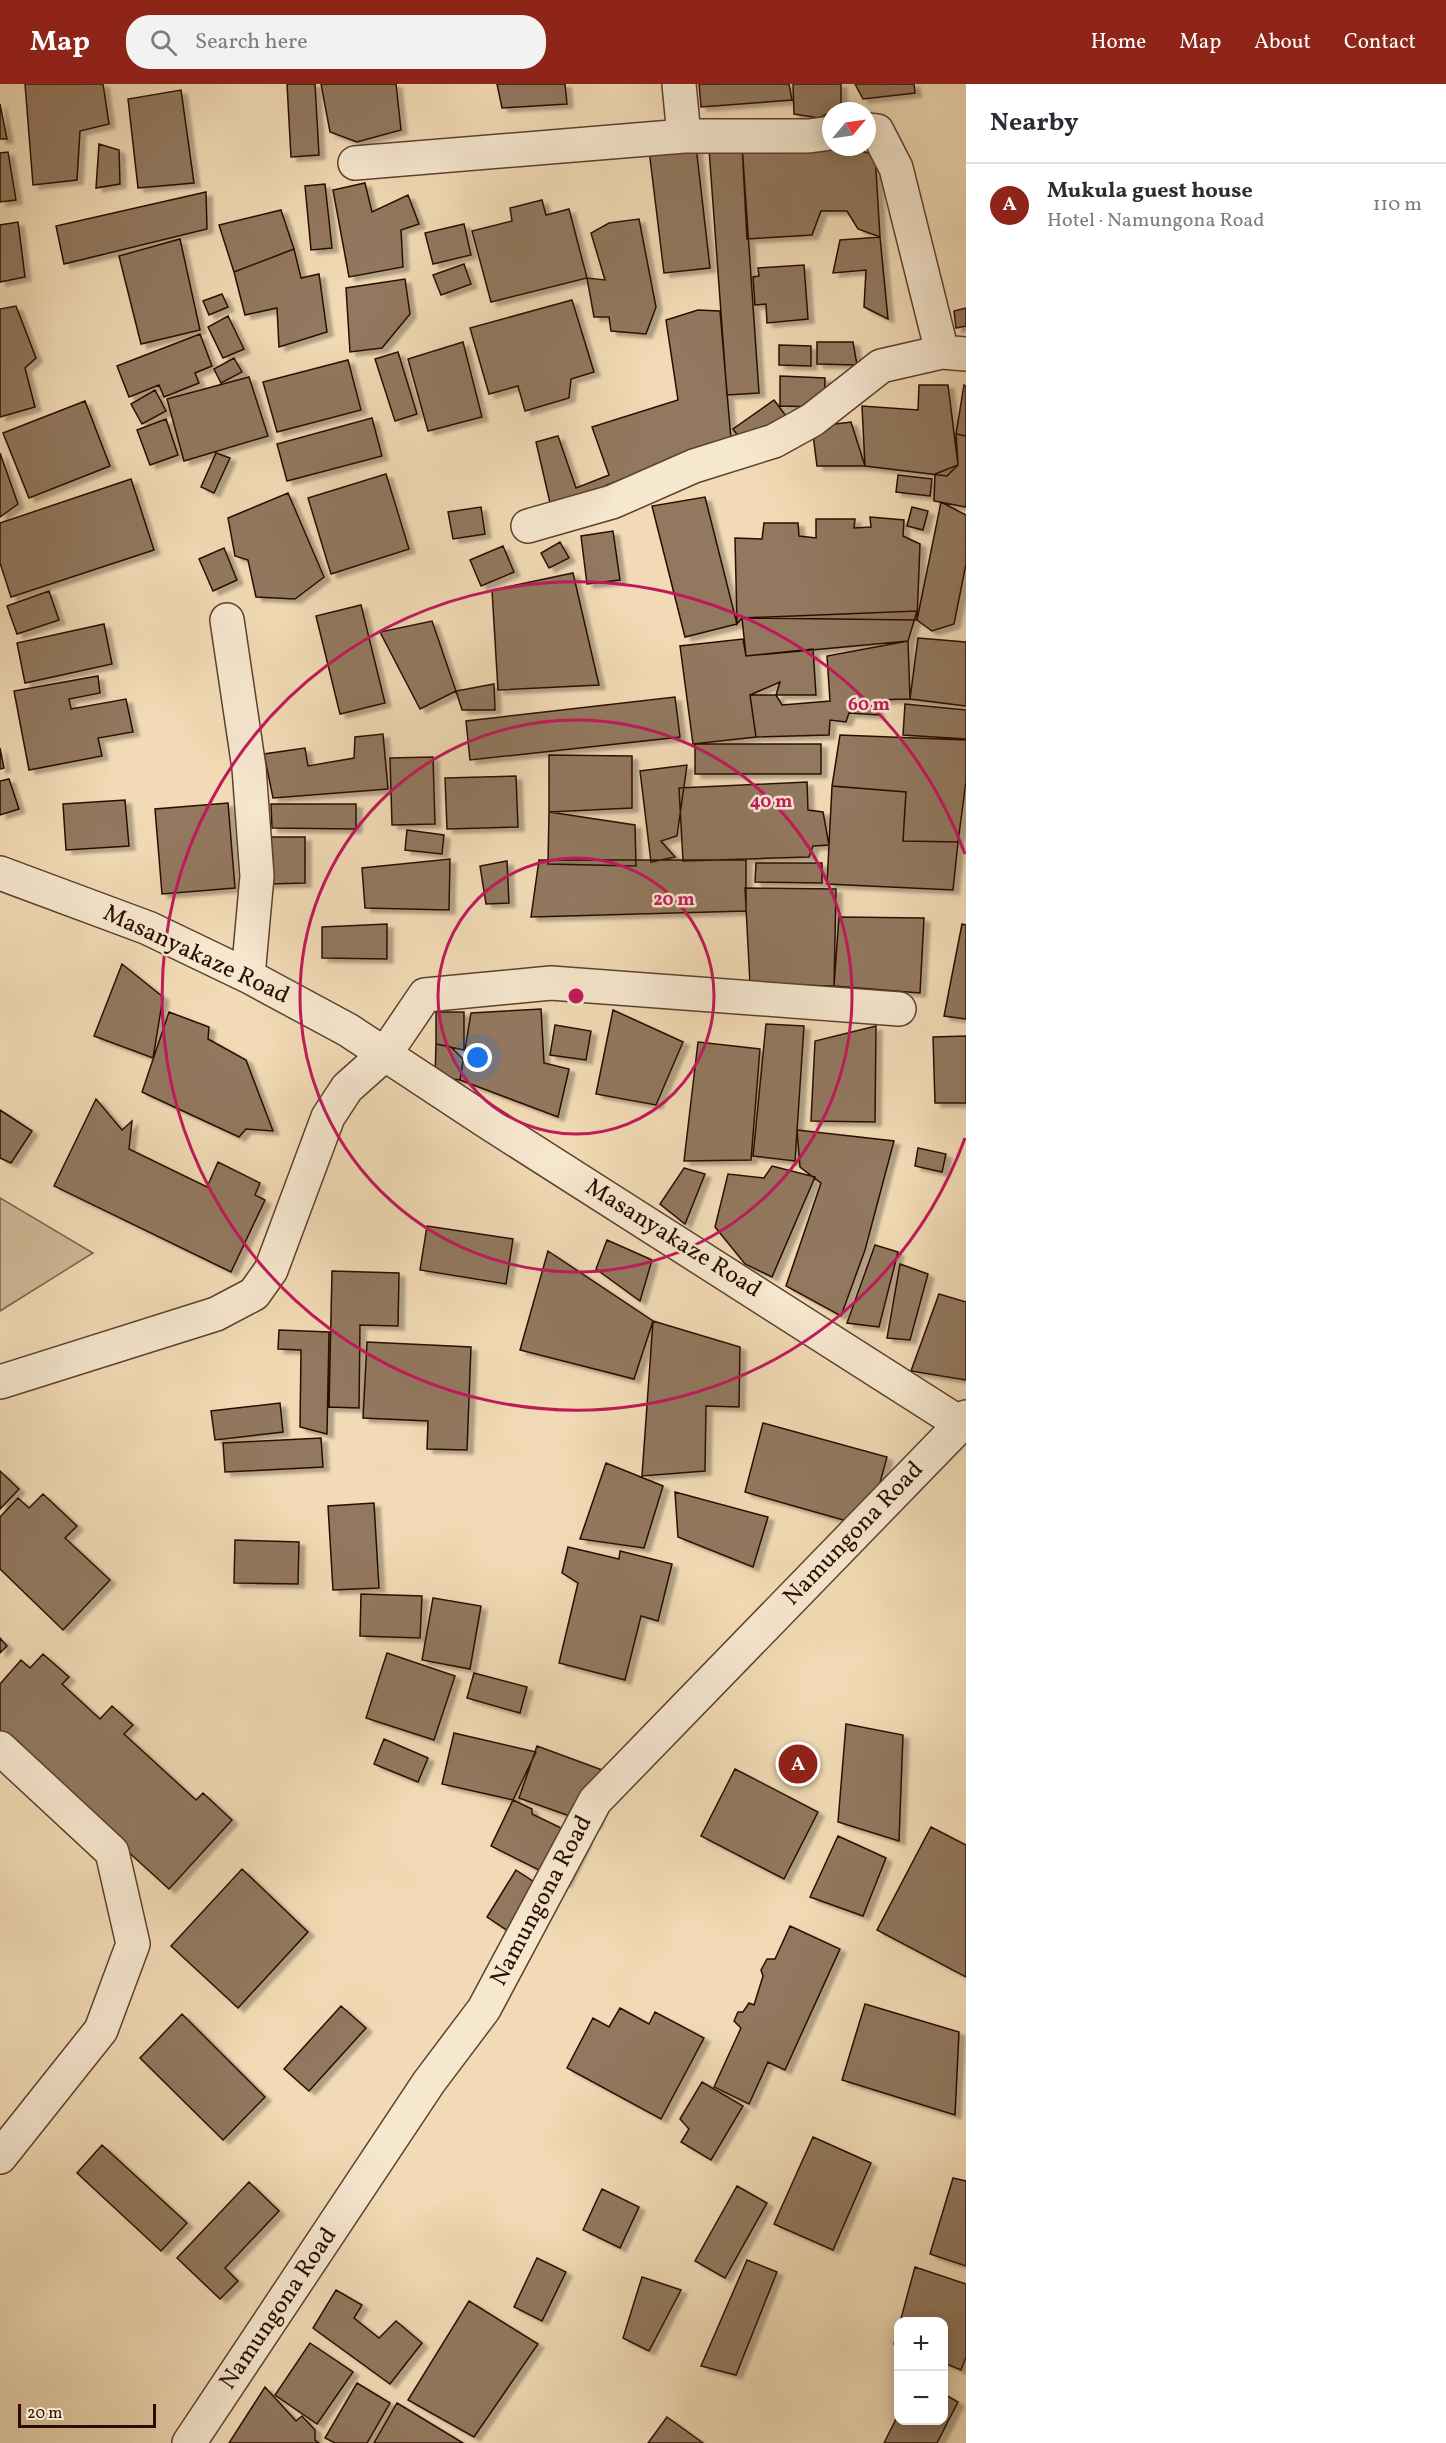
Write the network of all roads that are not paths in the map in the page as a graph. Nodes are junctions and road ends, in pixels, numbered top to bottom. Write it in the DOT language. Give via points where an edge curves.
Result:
graph roads {
  1 [pos="679,84"];
  2 [pos="876,131"];
  3 [pos="822,134"];
  4 [pos="684,136"];
  5 [pos="355,163"];
  6 [pos="954,353"];
  7 [pos="528,526"];
  8 [pos="227,620"];
  9 [pos="0,873"];
  10 [pos="249,976"];
  11 [pos="899,1009"];
  12 [pos="385,1054"];
  13 [pos="0,1382"];
  14 [pos="964,1422"];
  15 [pos="0,1748"];
  16 [pos="0,2157"];
  17 [pos="189,2443"];
  1 -- 4 [label="street"];
  2 -- 6 [label="street" via="896,168"];
  3 -- 4 [label="street"];
  4 -- 5 [label="street"];
  6 -- 7 [label="street" via="882,366 812,420 774,441 694,466 612,502"];
  8 -- 10 [label="street" via="249,768 257,876"];
  9 -- 10 [label="street, Masanyakaze Road" via="148,928"];
  10 -- 12 [label="street, Masanyakaze Road"];
  11 -- 12 [label="street" via="550,983 425,995"];
  12 -- 13 [label="street" via="347,1088 328,1117 271,1270 254,1294 216,1314"];
  12 -- 14 [label="street, Masanyakaze Road"];
  14 -- 17 [label="street, Namungona Road" via="595,1801 484,2009 429,2082"];
  15 -- 16 [label="street" via="112,1852 133,1944 101,2030"];
}
